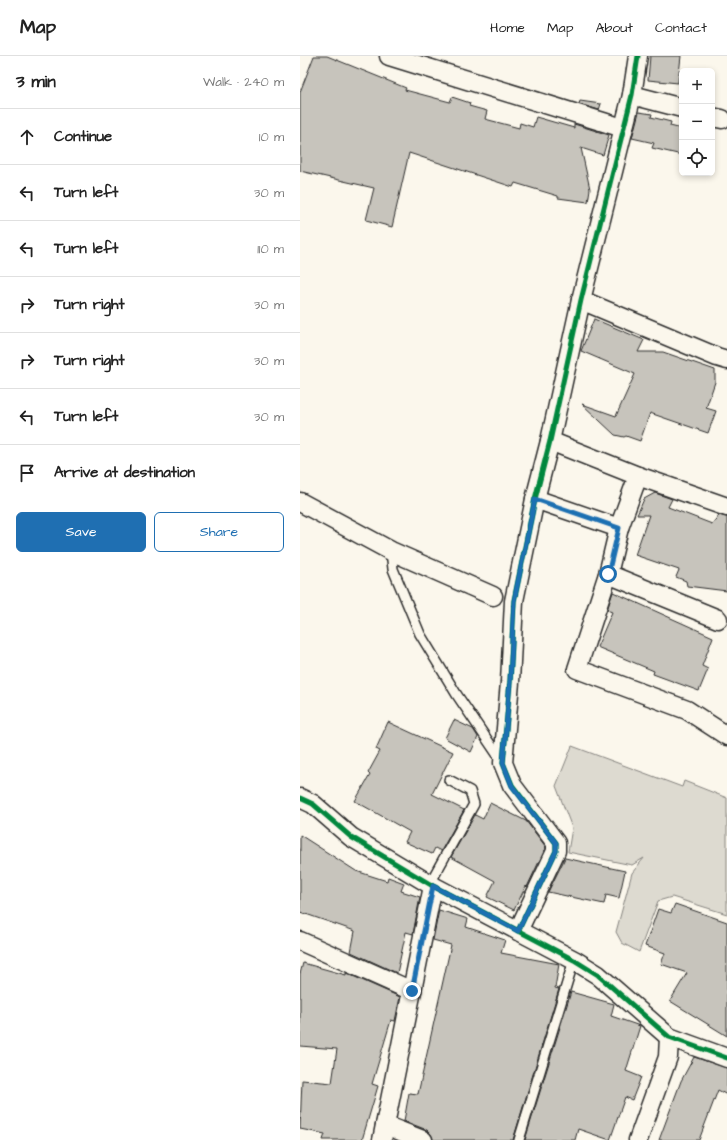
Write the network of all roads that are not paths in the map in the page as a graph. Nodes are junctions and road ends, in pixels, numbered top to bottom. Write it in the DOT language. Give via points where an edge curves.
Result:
graph roads {
  1 [pos="389,56"];
  2 [pos="638,56"];
  3 [pos="632,95"];
  4 [pos="679,107"];
  5 [pos="623,128"];
  6 [pos="581,300"];
  7 [pos="727,360"];
  8 [pos="550,441"];
  9 [pos="638,476"];
  10 [pos="535,499"];
  11 [pos="300,502"];
  12 [pos="727,508"];
  13 [pos="619,528"];
  14 [pos="391,551"];
  15 [pos="608,574"];
  16 [pos="492,596"];
  17 [pos="718,619"];
  18 [pos="727,736"];
  19 [pos="503,763"];
  20 [pos="449,780"];
  21 [pos="300,798"];
  22 [pos="433,886"];
  23 [pos="518,931"];
  24 [pos="300,941"];
  25 [pos="574,960"];
  26 [pos="412,991"];
  27 [pos="669,1037"];
  28 [pos="727,1058"];
  29 [pos="383,1133"];
  30 [pos="423,1140"];
  31 [pos="519,1140"];
  32 [pos="638,1140"];
  1 -- 5 [label="street"];
  2 -- 3 [label="street"];
  3 -- 4 [label="street"];
  3 -- 5 [label="street"];
  5 -- 6 [label="street"];
  6 -- 7 [label="street"];
  6 -- 8 [label="street"];
  8 -- 9 [label="street"];
  8 -- 10 [label="street"];
  9 -- 12 [label="street"];
  9 -- 13 [label="street"];
  10 -- 13 [label="street"];
  10 -- 19 [label="street" via="514,601"];
  11 -- 14 [label="street"];
  13 -- 15 [label="street"];
  14 -- 16 [label="street"];
  14 -- 19 [label="lane" via="393,569 420,634"];
  15 -- 17 [label="street"];
  15 -- 18 [label="street" via="577,669 687,710"];
  19 -- 23 [label="street" via="512,786 556,843 556,851"];
  20 -- 22 [label="lane" via="470,792 474,804 434,876"];
  21 -- 22 [label="street" via="313,804 351,837"];
  22 -- 23 [label="street"];
  22 -- 26 [label="street"];
  23 -- 25 [label="street"];
  24 -- 26 [label="street"];
  25 -- 27 [label="street" via="598,975"];
  25 -- 31 [label="lane"];
  26 -- 29 [label="street"];
  27 -- 28 [label="street"];
  27 -- 32 [label="street" via="668,1057"];
  29 -- 30 [label="street"];
}
